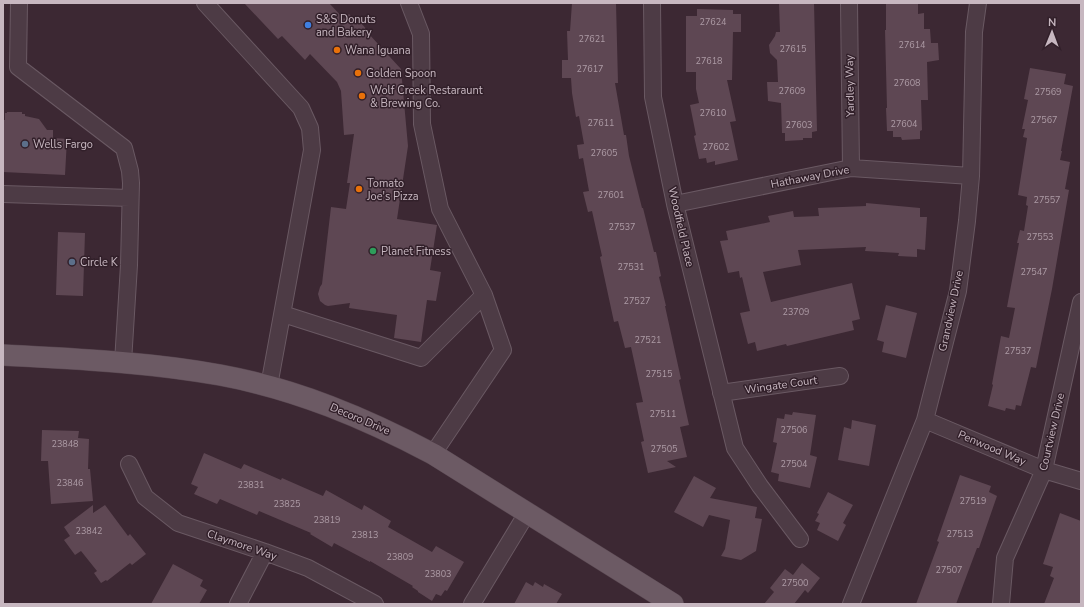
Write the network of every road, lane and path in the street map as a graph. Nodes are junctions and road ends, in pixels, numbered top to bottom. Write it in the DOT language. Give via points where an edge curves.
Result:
graph roads {
  1 [pos="19,3"];
  2 [pos="206,3"];
  3 [pos="409,3"];
  4 [pos="652,3"];
  5 [pos="849,3"];
  6 [pos="978,3"];
  7 [pos="851,168"];
  8 [pos="971,176"];
  9 [pos="3,194"];
  10 [pos="130,198"];
  11 [pos="675,204"];
  12 [pos="484,295"];
  13 [pos="1081,302"];
  14 [pos="283,314"];
  15 [pos="3,355"];
  16 [pos="123,362"];
  17 [pos="840,376"];
  18 [pos="270,386"];
  19 [pos="721,393"];
  20 [pos="925,420"];
  21 [pos="433,454"];
  22 [pos="130,464"];
  23 [pos="1044,470"];
  24 [pos="1081,481"];
  25 [pos="527,513"];
  26 [pos="800,539"];
  27 [pos="265,552"];
  28 [pos="238,604"];
  29 [pos="375,604"];
  30 [pos="472,604"];
  31 [pos="673,604"];
  32 [pos="851,604"];
  33 [pos="1001,604"];
  1 -- 10 [label="street" via="18,67 124,148 130,171"];
  2 -- 14 [label="street" via="301,108 310,128 312,150"];
  3 -- 12 [label="street" via="421,34 422,124 440,209"];
  4 -- 11 [label="street, Woodfield Place" via="653,97"];
  5 -- 7 [label="street, Yardley Way"];
  6 -- 8 [label="street, Grandview Drive" via="974,32"];
  7 -- 8 [label="street, Hathaway Drive"];
  7 -- 11 [label="street, Hathaway Drive"];
  8 -- 20 [label="street, Grandview Drive" via="958,290"];
  9 -- 10 [label="street"];
  10 -- 16 [label="street"];
  11 -- 19 [label="street, Woodfield Place"];
  12 -- 14 [label="street" via="421,358"];
  12 -- 21 [label="street" via="503,350"];
  13 -- 23 [label="street, Courtview Drive"];
  14 -- 18 [label="street"];
  15 -- 16 [label="main road, Decoro Drive"];
  16 -- 18 [label="main road, Decoro Drive" via="179,368"];
  17 -- 19 [label="street, Wingate Court"];
  18 -- 21 [label="main road, Decoro Drive" via="353,415"];
  19 -- 26 [label="street, Woodfield Place" via="735,448"];
  20 -- 23 [label="street, Penwood Way"];
  20 -- 32 [label="street, Grandview Drive"];
  21 -- 25 [label="main road, Decoro Drive"];
  22 -- 27 [label="street, Claymore Way" via="145,497 178,523"];
  23 -- 24 [label="street, Penwood Way"];
  23 -- 33 [label="street, Courtview Drive" via="1005,558"];
  25 -- 30 [label="street"];
  25 -- 31 [label="main road, Decoro Drive"];
  27 -- 28 [label="street"];
  27 -- 29 [label="street, Claymore Way" via="308,568"];
}
